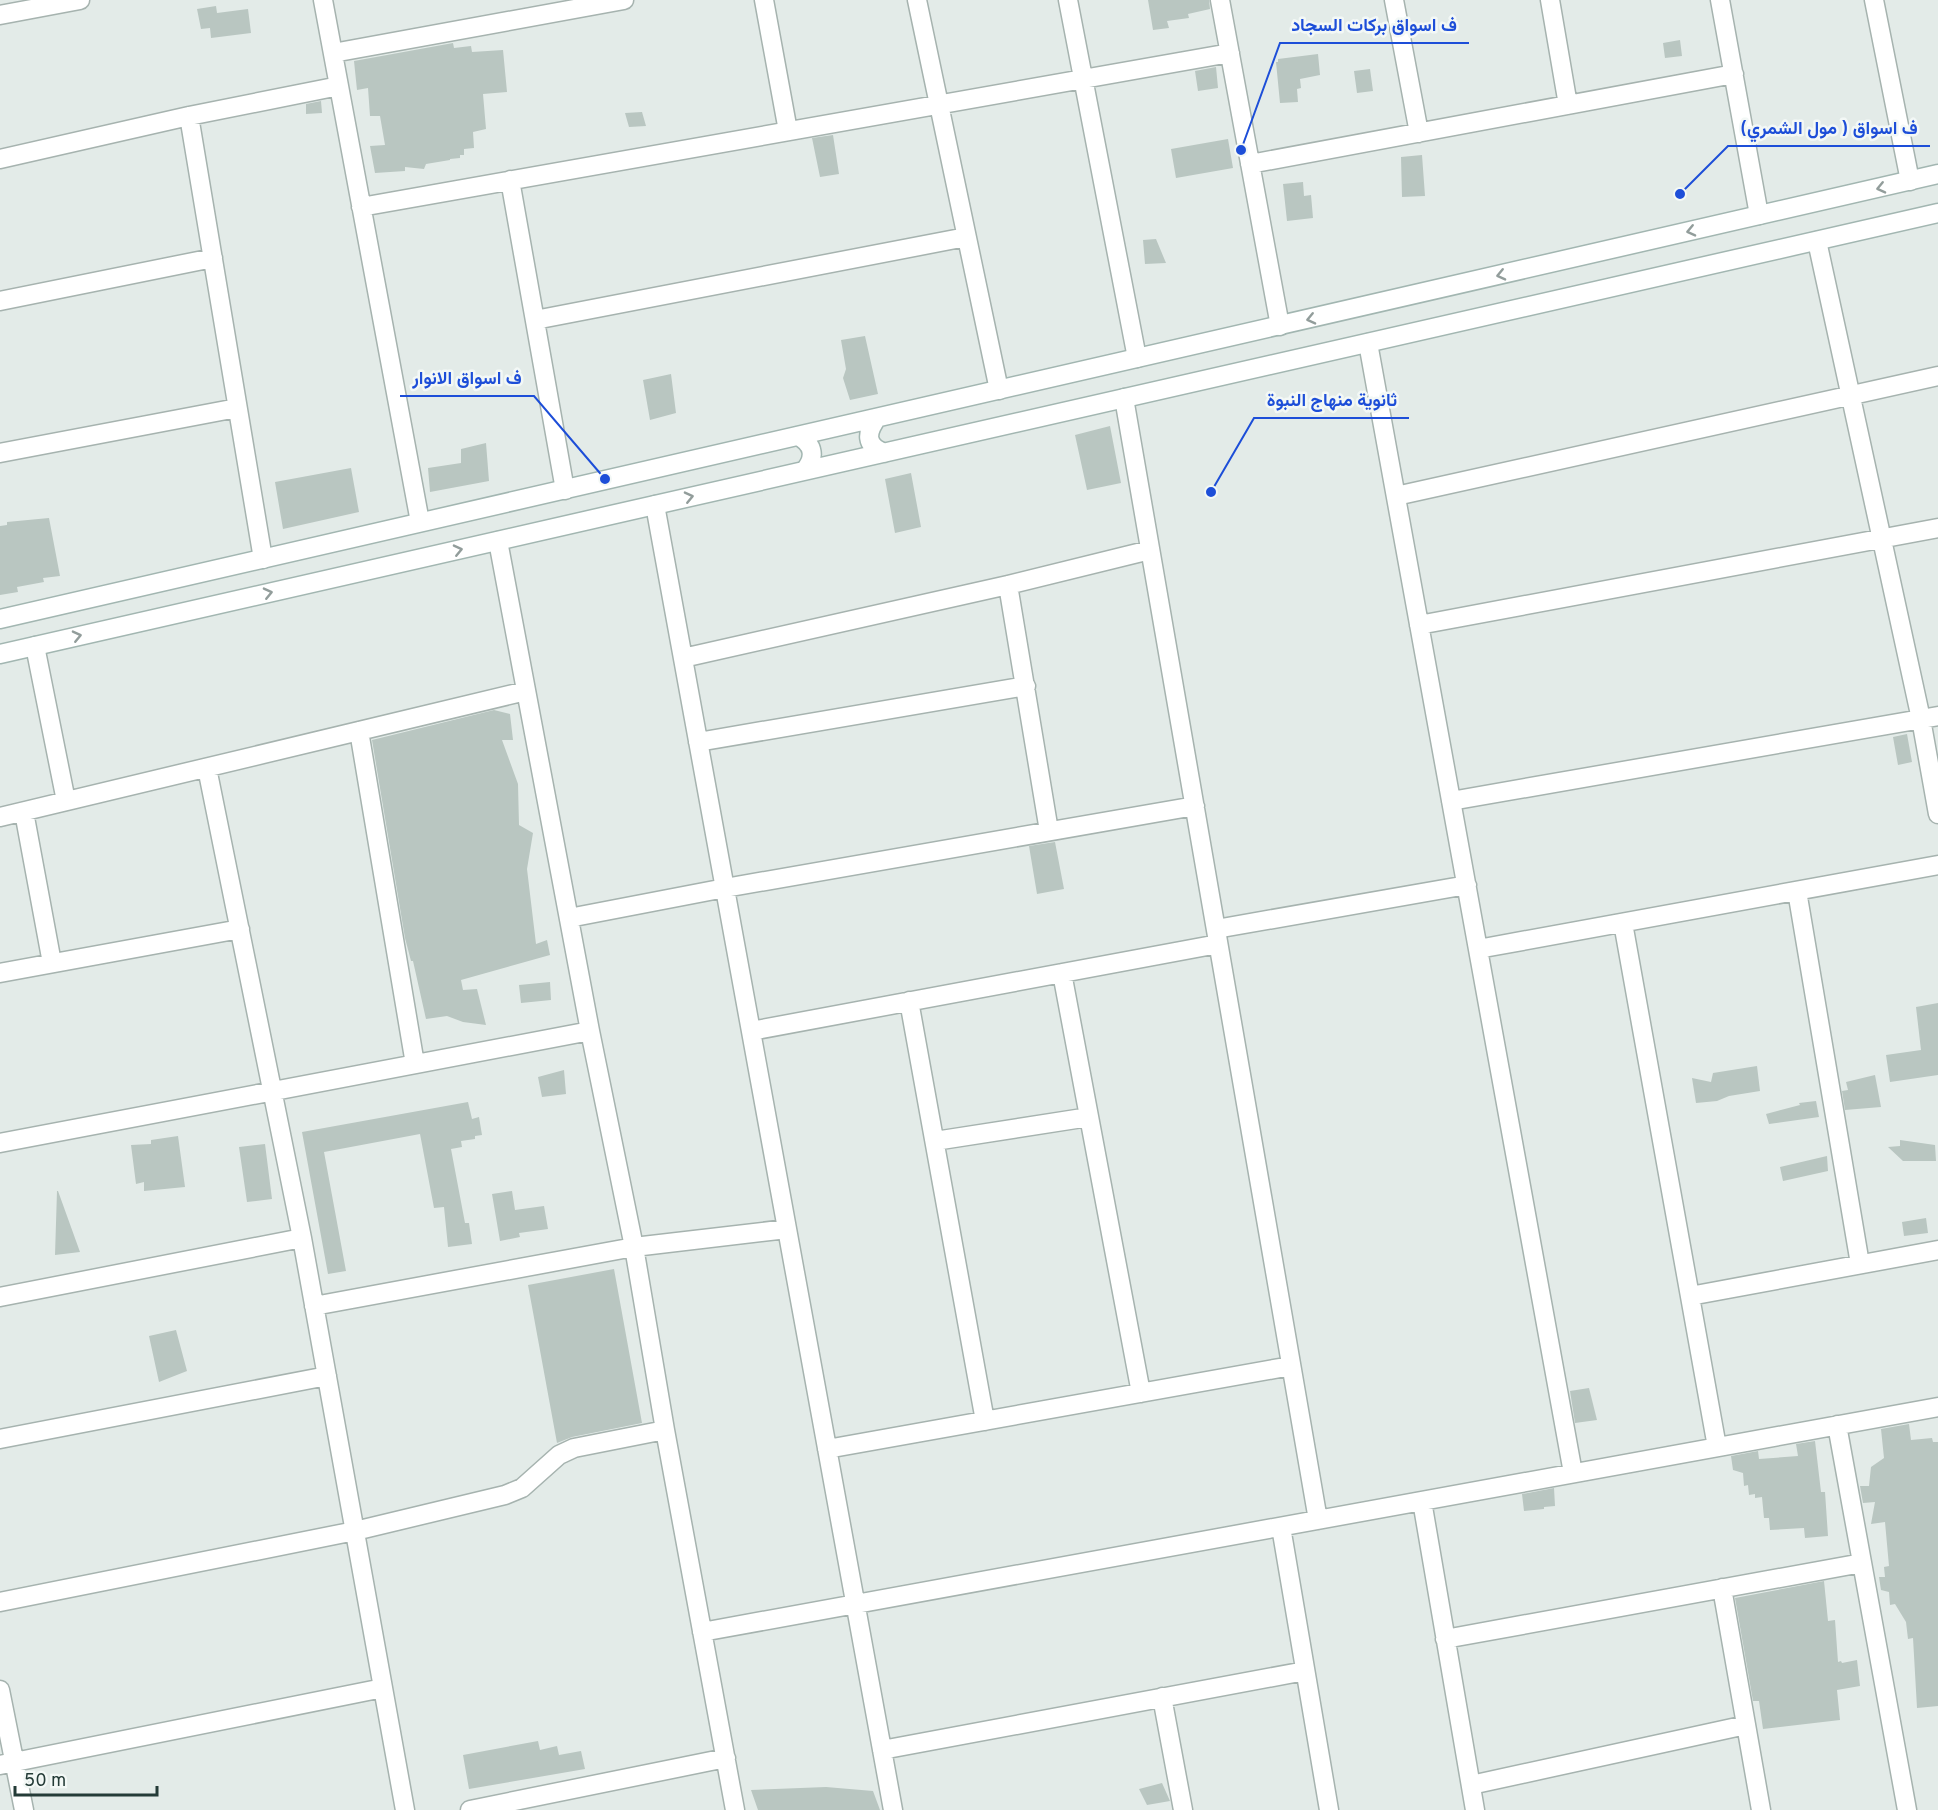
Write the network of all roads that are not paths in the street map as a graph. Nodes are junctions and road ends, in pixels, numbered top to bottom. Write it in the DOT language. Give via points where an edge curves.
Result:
graph roads {
  1 [pos="81,0"];
  2 [pos="323,0"];
  3 [pos="624,0"];
  4 [pos="764,0"];
  5 [pos="917,0"];
  6 [pos="1068,0"];
  7 [pos="1220,0"];
  8 [pos="1394,0"];
  9 [pos="1550,0"];
  10 [pos="1720,0"];
  11 [pos="1874,0"];
  12 [pos="7,9"];
  13 [pos="333,53"];
  14 [pos="1230,53"];
  15 [pos="1734,74"];
  16 [pos="1083,79"];
  17 [pos="339,86"];
  18 [pos="939,104"];
  19 [pos="1568,105"];
  20 [pos="189,116"];
  21 [pos="788,131"];
  22 [pos="1419,133"];
  23 [pos="0,159"];
  24 [pos="1250,164"];
  25 [pos="1938,174"];
  26 [pos="510,180"];
  27 [pos="1910,181"];
  28 [pos="361,207"];
  29 [pos="1938,213"];
  30 [pos="1759,215"];
  31 [pos="966,237"];
  32 [pos="1817,241"];
  33 [pos="213,258"];
  34 [pos="0,301"];
  35 [pos="535,320"];
  36 [pos="1280,326"];
  37 [pos="1368,343"];
  38 [pos="1137,358"];
  39 [pos="1938,376"];
  40 [pos="999,390"];
  41 [pos="1851,395"];
  42 [pos="1124,398"];
  43 [pos="237,408"];
  44 [pos="877,418"];
  45 [pos="798,436"];
  46 [pos="0,453"];
  47 [pos="884,453"];
  48 [pos="804,471"];
  49 [pos="565,490"];
  50 [pos="1396,496"];
  51 [pos="655,505"];
  52 [pos="420,522"];
  53 [pos="1938,528"];
  54 [pos="1882,539"];
  55 [pos="498,541"];
  56 [pos="1150,550"];
  57 [pos="263,559"];
  58 [pos="1008,585"];
  59 [pos="0,620"];
  60 [pos="1419,625"];
  61 [pos="35,646"];
  62 [pos="0,654"];
  63 [pos="683,658"];
  64 [pos="1026,686"];
  65 [pos="526,691"];
  66 [pos="1930,717"];
  67 [pos="359,731"];
  68 [pos="698,742"];
  69 [pos="207,768"];
  70 [pos="66,801"];
  71 [pos="1451,801"];
  72 [pos="1195,806"];
  73 [pos="24,812"];
  74 [pos="1938,814"];
  75 [pos="0,817"];
  76 [pos="1049,831"];
  77 [pos="1938,865"];
  78 [pos="1467,885"];
  79 [pos="725,888"];
  80 [pos="1797,891"];
  81 [pos="569,918"];
  82 [pos="1623,923"];
  83 [pos="240,929"];
  84 [pos="1217,936"];
  85 [pos="1478,949"];
  86 [pos="52,963"];
  87 [pos="0,973"];
  88 [pos="1062,973"];
  89 [pos="909,1001"];
  90 [pos="590,1031"];
  91 [pos="751,1031"];
  92 [pos="415,1065"];
  93 [pos="273,1091"];
  94 [pos="1089,1117"];
  95 [pos="934,1141"];
  96 [pos="0,1143"];
  97 [pos="787,1229"];
  98 [pos="302,1238"];
  99 [pos="634,1247"];
  100 [pos="1938,1250"];
  101 [pos="1860,1264"];
  102 [pos="1690,1296"];
  103 [pos="0,1297"];
  104 [pos="314,1306"];
  105 [pos="1291,1366"];
  106 [pos="327,1376"];
  107 [pos="1141,1393"];
  108 [pos="1938,1407"];
  109 [pos="985,1421"];
  110 [pos="1837,1425"];
  111 [pos="665,1430"];
  112 [pos="0,1439"];
  113 [pos="1717,1447"];
  114 [pos="827,1449"];
  115 [pos="1573,1473"];
  116 [pos="1422,1501"];
  117 [pos="1318,1520"];
  118 [pos="1281,1527"];
  119 [pos="355,1531"];
  120 [pos="1862,1563"];
  121 [pos="1722,1588"];
  122 [pos="0,1602"];
  123 [pos="855,1604"];
  124 [pos="702,1632"];
  125 [pos="1445,1639"];
  126 [pos="1305,1671"];
  127 [pos="383,1688"];
  128 [pos="0,1690"];
  129 [pos="1162,1697"];
  130 [pos="1746,1725"];
  131 [pos="882,1750"];
  132 [pos="726,1758"];
  133 [pos="7,1763"];
  134 [pos="1471,1785"];
  135 [pos="24,1810"];
  136 [pos="405,1810"];
  137 [pos="470,1810"];
  138 [pos="735,1810"];
  139 [pos="892,1810"];
  140 [pos="1183,1810"];
  141 [pos="1329,1810"];
  142 [pos="1475,1810"];
  143 [pos="1761,1810"];
  144 [pos="1907,1810"];
  1 -- 12 [label="street"];
  2 -- 13 [label="street"];
  3 -- 13 [label="street"];
  4 -- 21 [label="street"];
  5 -- 18 [label="street"];
  6 -- 16 [label="street"];
  7 -- 14 [label="street"];
  8 -- 22 [label="street"];
  9 -- 19 [label="street"];
  10 -- 15 [label="street"];
  11 -- 27 [label="street"];
  13 -- 17 [label="street"];
  14 -- 16 [label="street"];
  14 -- 24 [label="street"];
  15 -- 19 [label="street"];
  15 -- 30 [label="street"];
  16 -- 18 [label="street"];
  16 -- 38 [label="street"];
  17 -- 20 [label="street"];
  17 -- 28 [label="street"];
  18 -- 21 [label="street"];
  18 -- 31 [label="street"];
  19 -- 22 [label="street"];
  20 -- 23 [label="street"];
  20 -- 33 [label="street"];
  21 -- 26 [label="street"];
  22 -- 24 [label="street"];
  24 -- 36 [label="street"];
  25 -- 27 [label="street"];
  26 -- 28 [label="street"];
  26 -- 35 [label="street"];
  27 -- 30 [label="street, one-way"];
  28 -- 52 [label="street"];
  29 -- 32 [label="street"];
  30 -- 36 [label="street, one-way"];
  31 -- 35 [label="street"];
  31 -- 40 [label="street"];
  32 -- 37 [label="street"];
  32 -- 41 [label="street"];
  33 -- 34 [label="street"];
  33 -- 43 [label="street"];
  35 -- 49 [label="street"];
  36 -- 38 [label="street"];
  37 -- 42 [label="street"];
  37 -- 50 [label="street"];
  38 -- 40 [label="street"];
  39 -- 41 [label="street"];
  40 -- 44 [label="street"];
  41 -- 50 [label="street"];
  41 -- 54 [label="street"];
  42 -- 47 [label="street"];
  42 -- 56 [label="street"];
  43 -- 46 [label="street"];
  43 -- 57 [label="street"];
  44 -- 45 [label="street"];
  44 -- 47 [label="street" via="869,436 871,444"];
  45 -- 48 [label="street" via="806,440 813,456"];
  45 -- 49 [label="street"];
  47 -- 48 [label="street"];
  51 -- 48 [label="street, one-way"];
  49 -- 52 [label="street"];
  50 -- 60 [label="street"];
  51 -- 55 [label="street"];
  51 -- 63 [label="street"];
  52 -- 57 [label="street"];
  53 -- 54 [label="street"];
  54 -- 60 [label="street"];
  54 -- 66 [label="street"];
  61 -- 55 [label="street, one-way"];
  55 -- 65 [label="street"];
  56 -- 58 [label="street"];
  56 -- 72 [label="street"];
  57 -- 59 [label="street"];
  58 -- 63 [label="street"];
  58 -- 64 [label="street"];
  60 -- 71 [label="street"];
  61 -- 62 [label="street"];
  61 -- 70 [label="street"];
  63 -- 68 [label="street"];
  64 -- 68 [label="street"];
  64 -- 76 [label="street"];
  65 -- 67 [label="street"];
  65 -- 81 [label="street"];
  66 -- 71 [label="street"];
  66 -- 74 [label="street"];
  67 -- 69 [label="street"];
  67 -- 92 [label="street"];
  68 -- 79 [label="street"];
  69 -- 70 [label="street"];
  69 -- 83 [label="street"];
  70 -- 73 [label="street"];
  71 -- 78 [label="street"];
  72 -- 76 [label="street"];
  72 -- 84 [label="street"];
  73 -- 75 [label="street"];
  73 -- 86 [label="street"];
  76 -- 79 [label="street"];
  77 -- 80 [label="street"];
  78 -- 84 [label="street"];
  78 -- 85 [label="street"];
  79 -- 81 [label="street"];
  79 -- 91 [label="street"];
  80 -- 82 [label="street"];
  80 -- 101 [label="street"];
  81 -- 90 [label="street"];
  82 -- 85 [label="street"];
  82 -- 102 [label="street"];
  83 -- 86 [label="street"];
  83 -- 93 [label="street"];
  84 -- 88 [label="street"];
  84 -- 105 [label="street"];
  85 -- 115 [label="street"];
  86 -- 87 [label="street"];
  88 -- 89 [label="street"];
  88 -- 94 [label="street"];
  89 -- 91 [label="street"];
  89 -- 95 [label="street"];
  90 -- 92 [label="street"];
  90 -- 99 [label="street"];
  91 -- 97 [label="street"];
  92 -- 93 [label="street"];
  93 -- 96 [label="street"];
  93 -- 98 [label="street"];
  94 -- 95 [label="street"];
  94 -- 107 [label="street"];
  95 -- 109 [label="street"];
  97 -- 99 [label="street"];
  97 -- 114 [label="street"];
  98 -- 103 [label="street"];
  98 -- 104 [label="street"];
  99 -- 104 [label="street"];
  99 -- 111 [label="street"];
  100 -- 101 [label="street"];
  101 -- 102 [label="street"];
  102 -- 113 [label="street"];
  104 -- 106 [label="street"];
  105 -- 107 [label="street"];
  105 -- 117 [label="street"];
  106 -- 112 [label="street"];
  106 -- 119 [label="street"];
  107 -- 109 [label="street"];
  108 -- 110 [label="street"];
  109 -- 114 [label="street"];
  110 -- 113 [label="street"];
  110 -- 120 [label="street"];
  111 -- 119 [label="street" via="559,1455 522,1488 505,1495"];
  111 -- 124 [label="street"];
  113 -- 115 [label="street"];
  114 -- 123 [label="street"];
  115 -- 116 [label="street"];
  116 -- 117 [label="street"];
  116 -- 125 [label="street"];
  117 -- 118 [label="street"];
  118 -- 123 [label="street"];
  118 -- 126 [label="street"];
  119 -- 122 [label="street"];
  119 -- 127 [label="street"];
  120 -- 121 [label="street"];
  120 -- 144 [label="street"];
  121 -- 125 [label="street"];
  121 -- 130 [label="street"];
  123 -- 124 [label="street"];
  123 -- 131 [label="street"];
  124 -- 132 [label="street"];
  125 -- 134 [label="street"];
  126 -- 129 [label="street"];
  126 -- 141 [label="street"];
  127 -- 133 [label="street"];
  127 -- 136 [label="street"];
  128 -- 133 [label="street"];
  129 -- 131 [label="street"];
  129 -- 140 [label="street"];
  130 -- 134 [label="street"];
  130 -- 143 [label="street"];
  131 -- 139 [label="street"];
  132 -- 137 [label="street"];
  132 -- 138 [label="street"];
  133 -- 135 [label="street"];
  134 -- 142 [label="street"];
}
